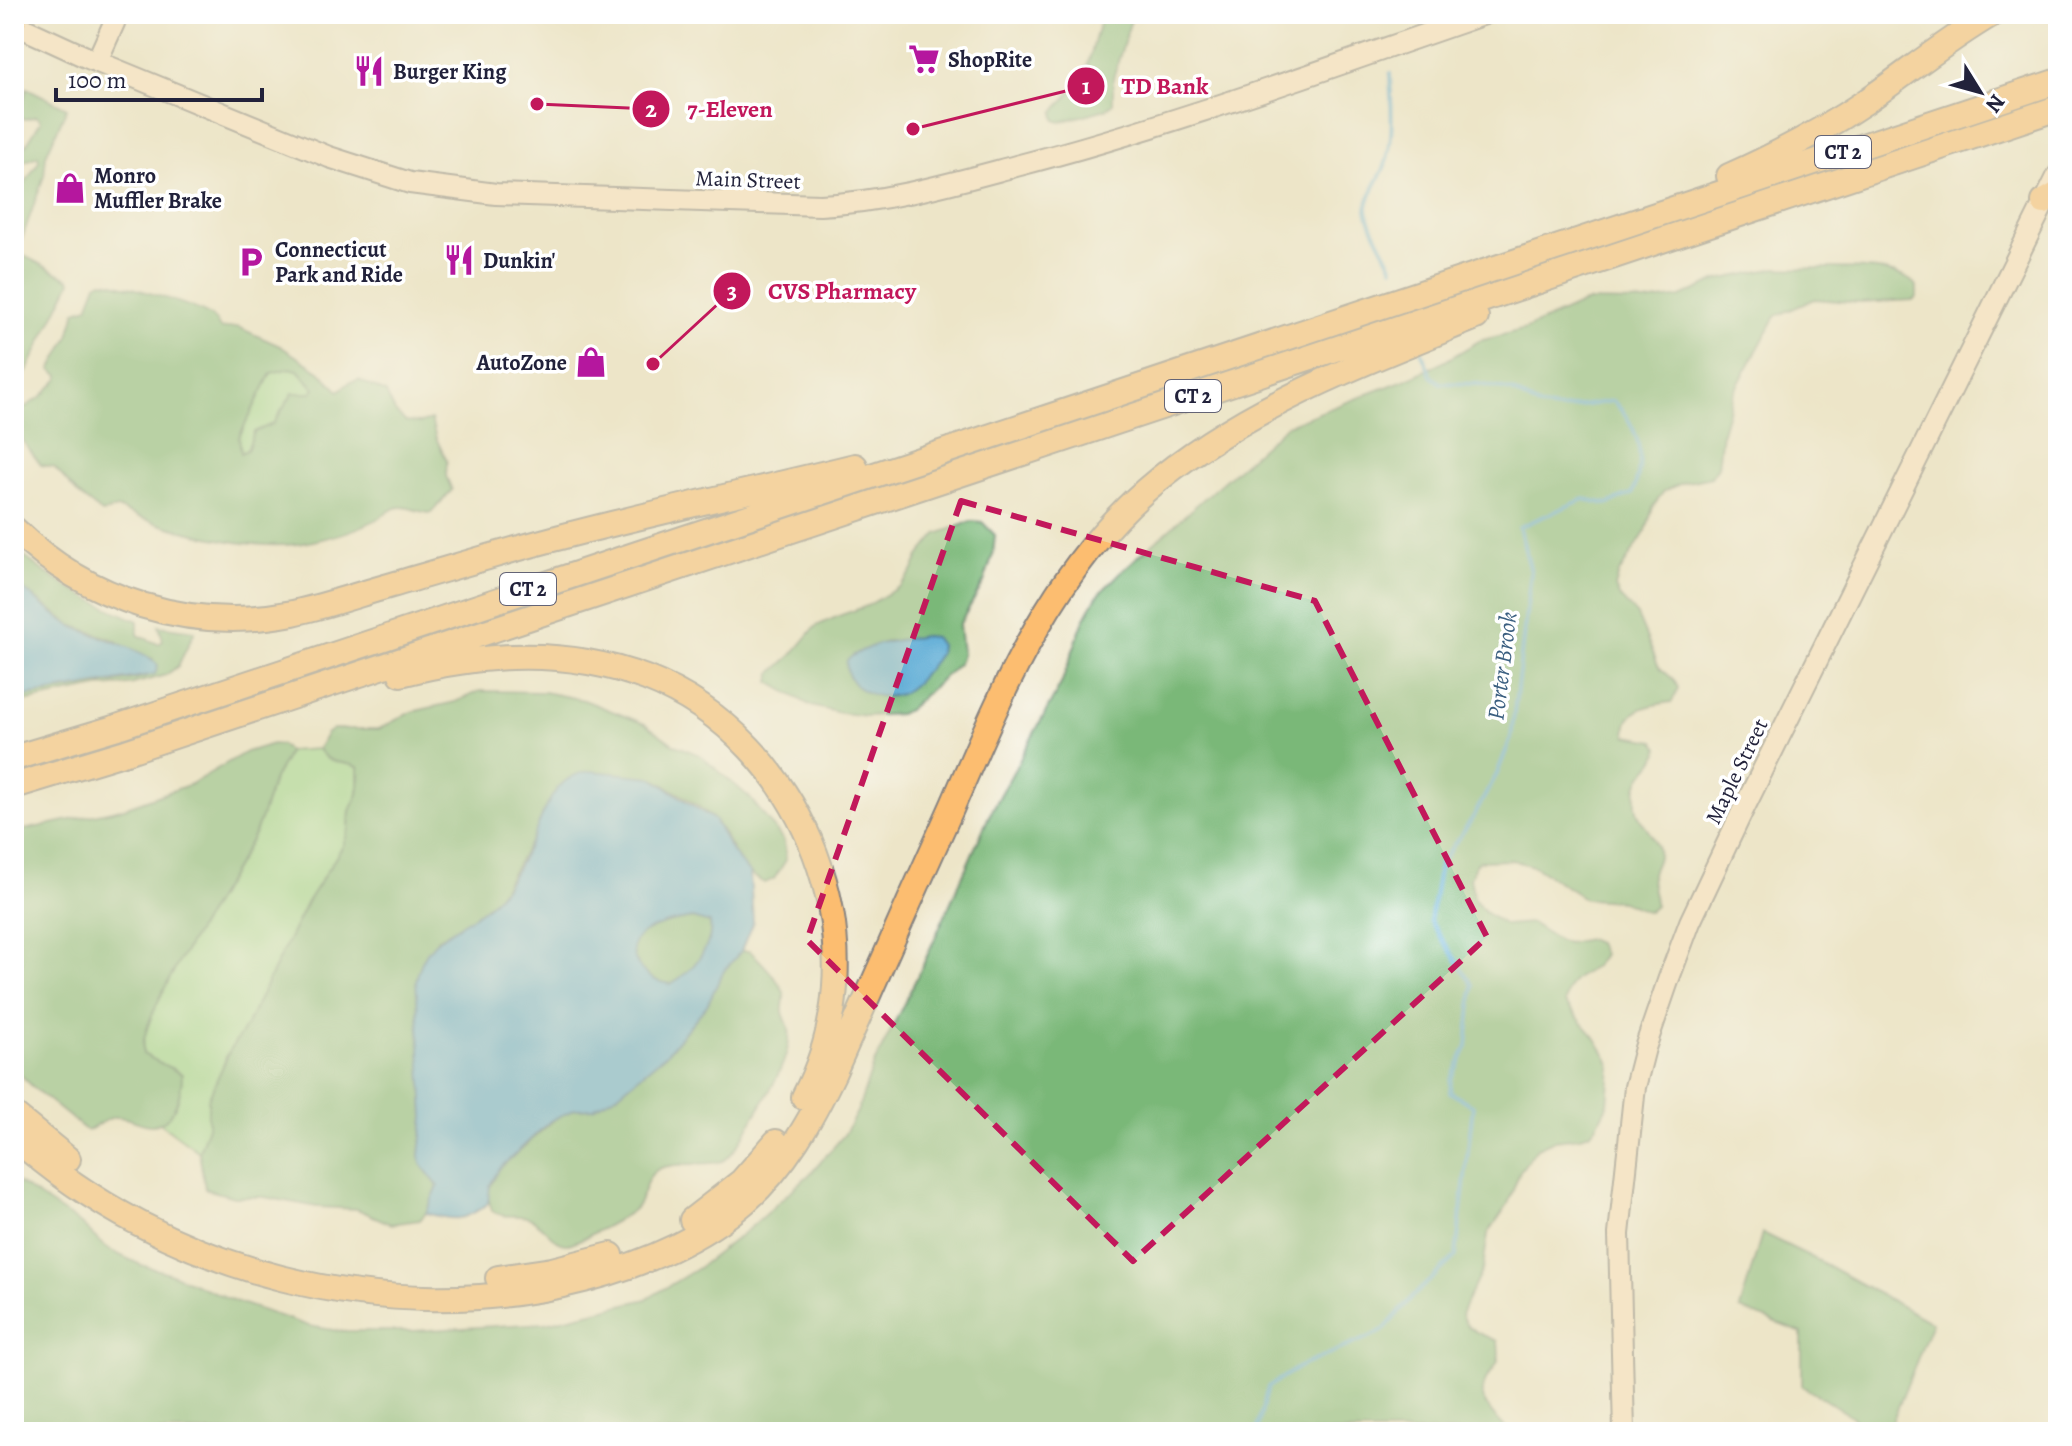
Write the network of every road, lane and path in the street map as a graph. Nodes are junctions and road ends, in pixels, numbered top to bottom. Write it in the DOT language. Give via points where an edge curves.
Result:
graph roads {
  1 [pos="118,14"];
  2 [pos="1485,14"];
  3 [pos="1992,14"];
  4 [pos="15,19"];
  5 [pos="97,61"];
  6 [pos="2058,81"];
  7 [pos="2058,108"];
  8 [pos="2058,175"];
  9 [pos="2051,198"];
  10 [pos="1627,224"];
  11 [pos="1561,274"];
  12 [pos="943,451"];
  13 [pos="14,529"];
  14 [pos="328,684"];
  15 [pos="114,728"];
  16 [pos="14,746"];
  17 [pos="14,758"];
  18 [pos="14,786"];
  19 [pos="14,1115"];
  20 [pos="14,1137"];
  21 [pos="1624,1432"];
  1 -- 5 [label="main road"];
  2 -- 5 [label="main road, Main Street" via="1077,150 915,192 820,205 496,194 410,183 329,157"];
  3 -- 10 [label="highway" via="1818,131 1741,171 1663,200"];
  4 -- 5 [label="main road, Main Street"];
  6 -- 10 [label="highway, CT 2"];
  7 -- 11 [label="highway, CT 2"];
  8 -- 9 [label="main road, Maple Street"];
  9 -- 21 [label="main road, Maple Street" via="1747,801 1669,978 1635,1087 1619,1234"];
  10 -- 12 [label="highway, CT 2"];
  11 -- 14 [label="highway, CT 2"];
  11 -- 20 [label="highway" via="1521,300 1340,374 1246,420 1162,477 1103,533 1055,595 1014,667 810,1120 757,1190 692,1238 624,1268 540,1289 448,1297 343,1291 237,1265 162,1235 89,1194"];
  12 -- 13 [label="highway" via="898,454 578,532 304,610 255,617 179,615 122,599 69,572"];
  12 -- 15 [label="highway, CT 2"];
  14 -- 18 [label="highway, CT 2"];
  14 -- 19 [label="highway" via="377,681 488,659 576,660 670,689 715,717 746,745 784,791 807,831 827,889 836,940 834,1000 820,1060 776,1143 715,1204 648,1242 523,1275 422,1281 306,1267 194,1233 110,1189"];
  15 -- 16 [label="highway"];
  15 -- 17 [label="highway, CT 2"];
}
